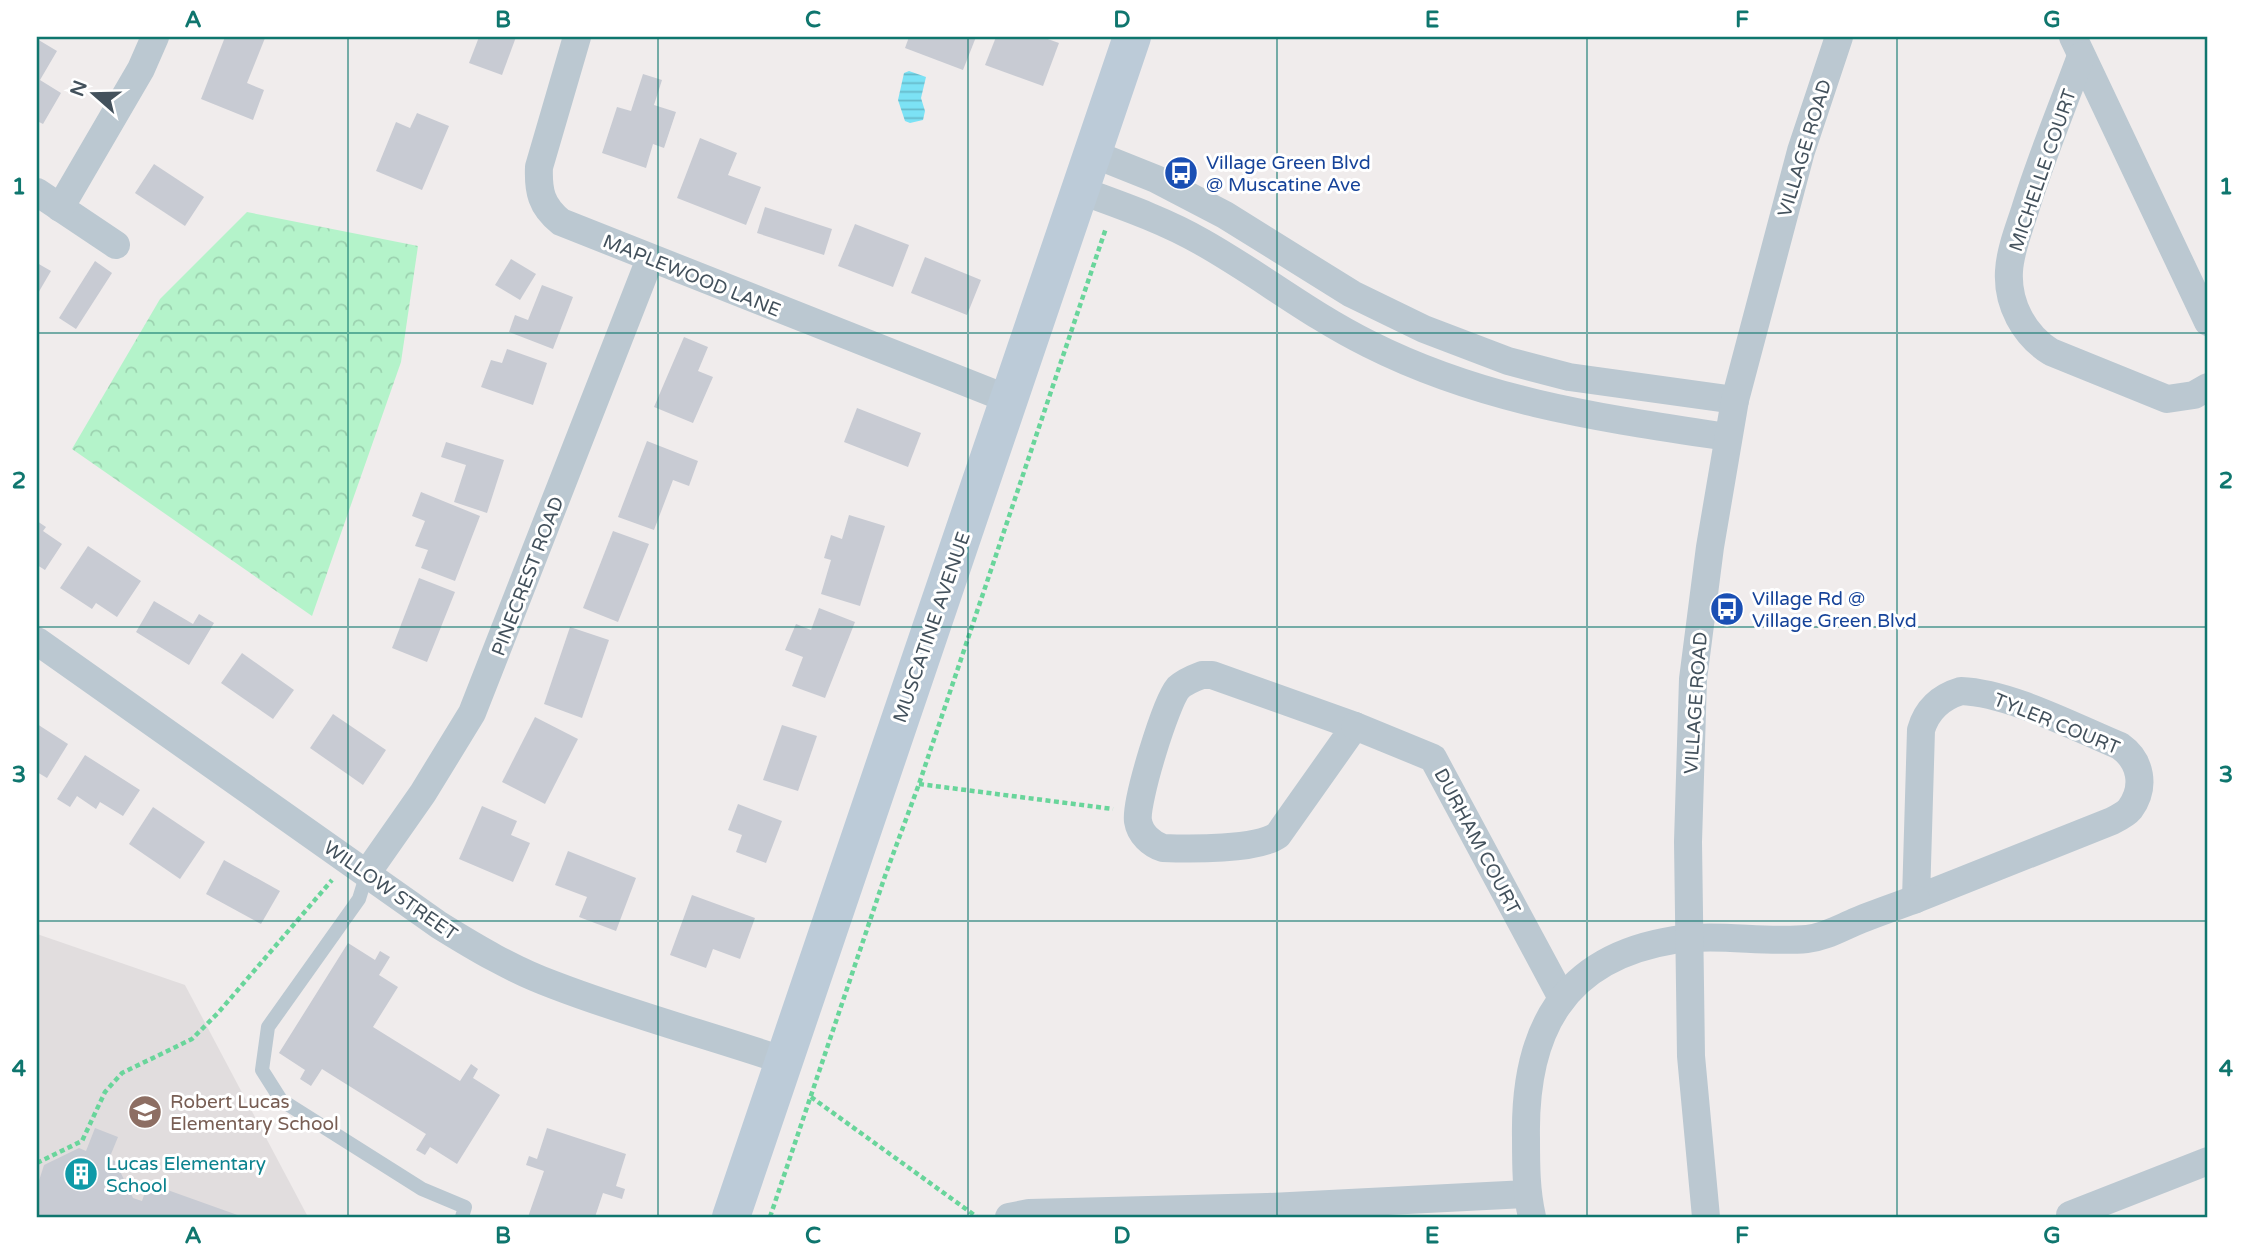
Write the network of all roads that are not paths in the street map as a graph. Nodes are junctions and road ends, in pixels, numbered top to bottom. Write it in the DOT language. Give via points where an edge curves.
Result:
graph roads {
  1 [pos="155,37"];
  2 [pos="577,37"];
  3 [pos="1132,37"];
  4 [pos="1839,37"];
  5 [pos="2077,46"];
  6 [pos="1091,153"];
  7 [pos="37,192"];
  8 [pos="1097,196"];
  9 [pos="60,208"];
  10 [pos="116,245"];
  11 [pos="650,259"];
  12 [pos="2208,321"];
  13 [pos="2208,387"];
  14 [pos="1008,399"];
  15 [pos="1735,400"];
  16 [pos="1727,437"];
  17 [pos="37,641"];
  18 [pos="1355,726"];
  19 [pos="367,873"];
  20 [pos="1916,899"];
  21 [pos="1688,939"];
  22 [pos="1562,998"];
  23 [pos="785,1061"];
  24 [pos="2208,1161"];
  25 [pos="1530,1206"];
  26 [pos="1262,1212"];
  27 [pos="2068,1216"];
  28 [pos="462,1217"];
  29 [pos="731,1217"];
  30 [pos="1009,1217"];
  31 [pos="1706,1217"];
  1 -- 9 [label="street"];
  2 -- 11 [label="street, MAPLEWOOD LANE" via="540,167 541,199 561,222"];
  3 -- 6 [label="main road, MUSCATINE AVENUE"];
  4 -- 15 [label="street, VILLAGE ROAD" via="1801,151"];
  5 -- 12 [label="street, MICHELLE COURT"];
  5 -- 13 [label="street, MICHELLE COURT" via="2009,270 2017,313 2036,343 2051,352 2167,399 2194,395"];
  6 -- 8 [label="main road, MUSCATINE AVENUE"];
  6 -- 15 [label="street" via="1156,179 1225,215 1352,294 1424,329 1508,361 1569,377"];
  7 -- 9 [label="street"];
  8 -- 14 [label="main road, MUSCATINE AVENUE"];
  8 -- 16 [label="street" via="1199,240 1315,315 1440,375 1575,414"];
  9 -- 10 [label="street"];
  11 -- 14 [label="street, MAPLEWOOD LANE"];
  11 -- 19 [label="street, PINECREST ROAD" via="472,713"];
  14 -- 23 [label="main road, MUSCATINE AVENUE"];
  15 -- 16 [label="street, VILLAGE ROAD"];
  16 -- 21 [label="street, VILLAGE ROAD" via="1693,680"];
  17 -- 19 [label="street, WILLOW STREET"];
  18 -- 18 [label="street, DURHAM COURT" via="1212,675 1193,678 1178,689 1145,777 1138,808 1142,831 1163,848 1270,842"];
  18 -- 22 [label="street, DURHAM COURT" via="1433,758"];
  19 -- 23 [label="street, WILLOW STREET" via="439,925 508,965 554,985"];
  19 -- 28 [label="lane" via="359,899 268,1027 262,1070 281,1100 422,1189 465,1207"];
  20 -- 20 [label="street, TYLER COURT" via="2129,811 2141,778 2137,764 2120,746 2030,708 1977,691 1951,694 1933,707 1921,730"];
  20 -- 21 [label="street, TYLER COURT" via="1807,939"];
  21 -- 22 [label="street, TYLER COURT" via="1609,959"];
  21 -- 31 [label="street, VILLAGE ROAD" via="1691,1056"];
  22 -- 25 [label="street, TYLER COURT" via="1538,1043 1525,1104"];
  23 -- 29 [label="main road, MUSCATINE AVENUE"];
  24 -- 27 [label="street"];
  25 -- 26 [label="street"];
  26 -- 30 [label="street" via="1029,1213"];
}
